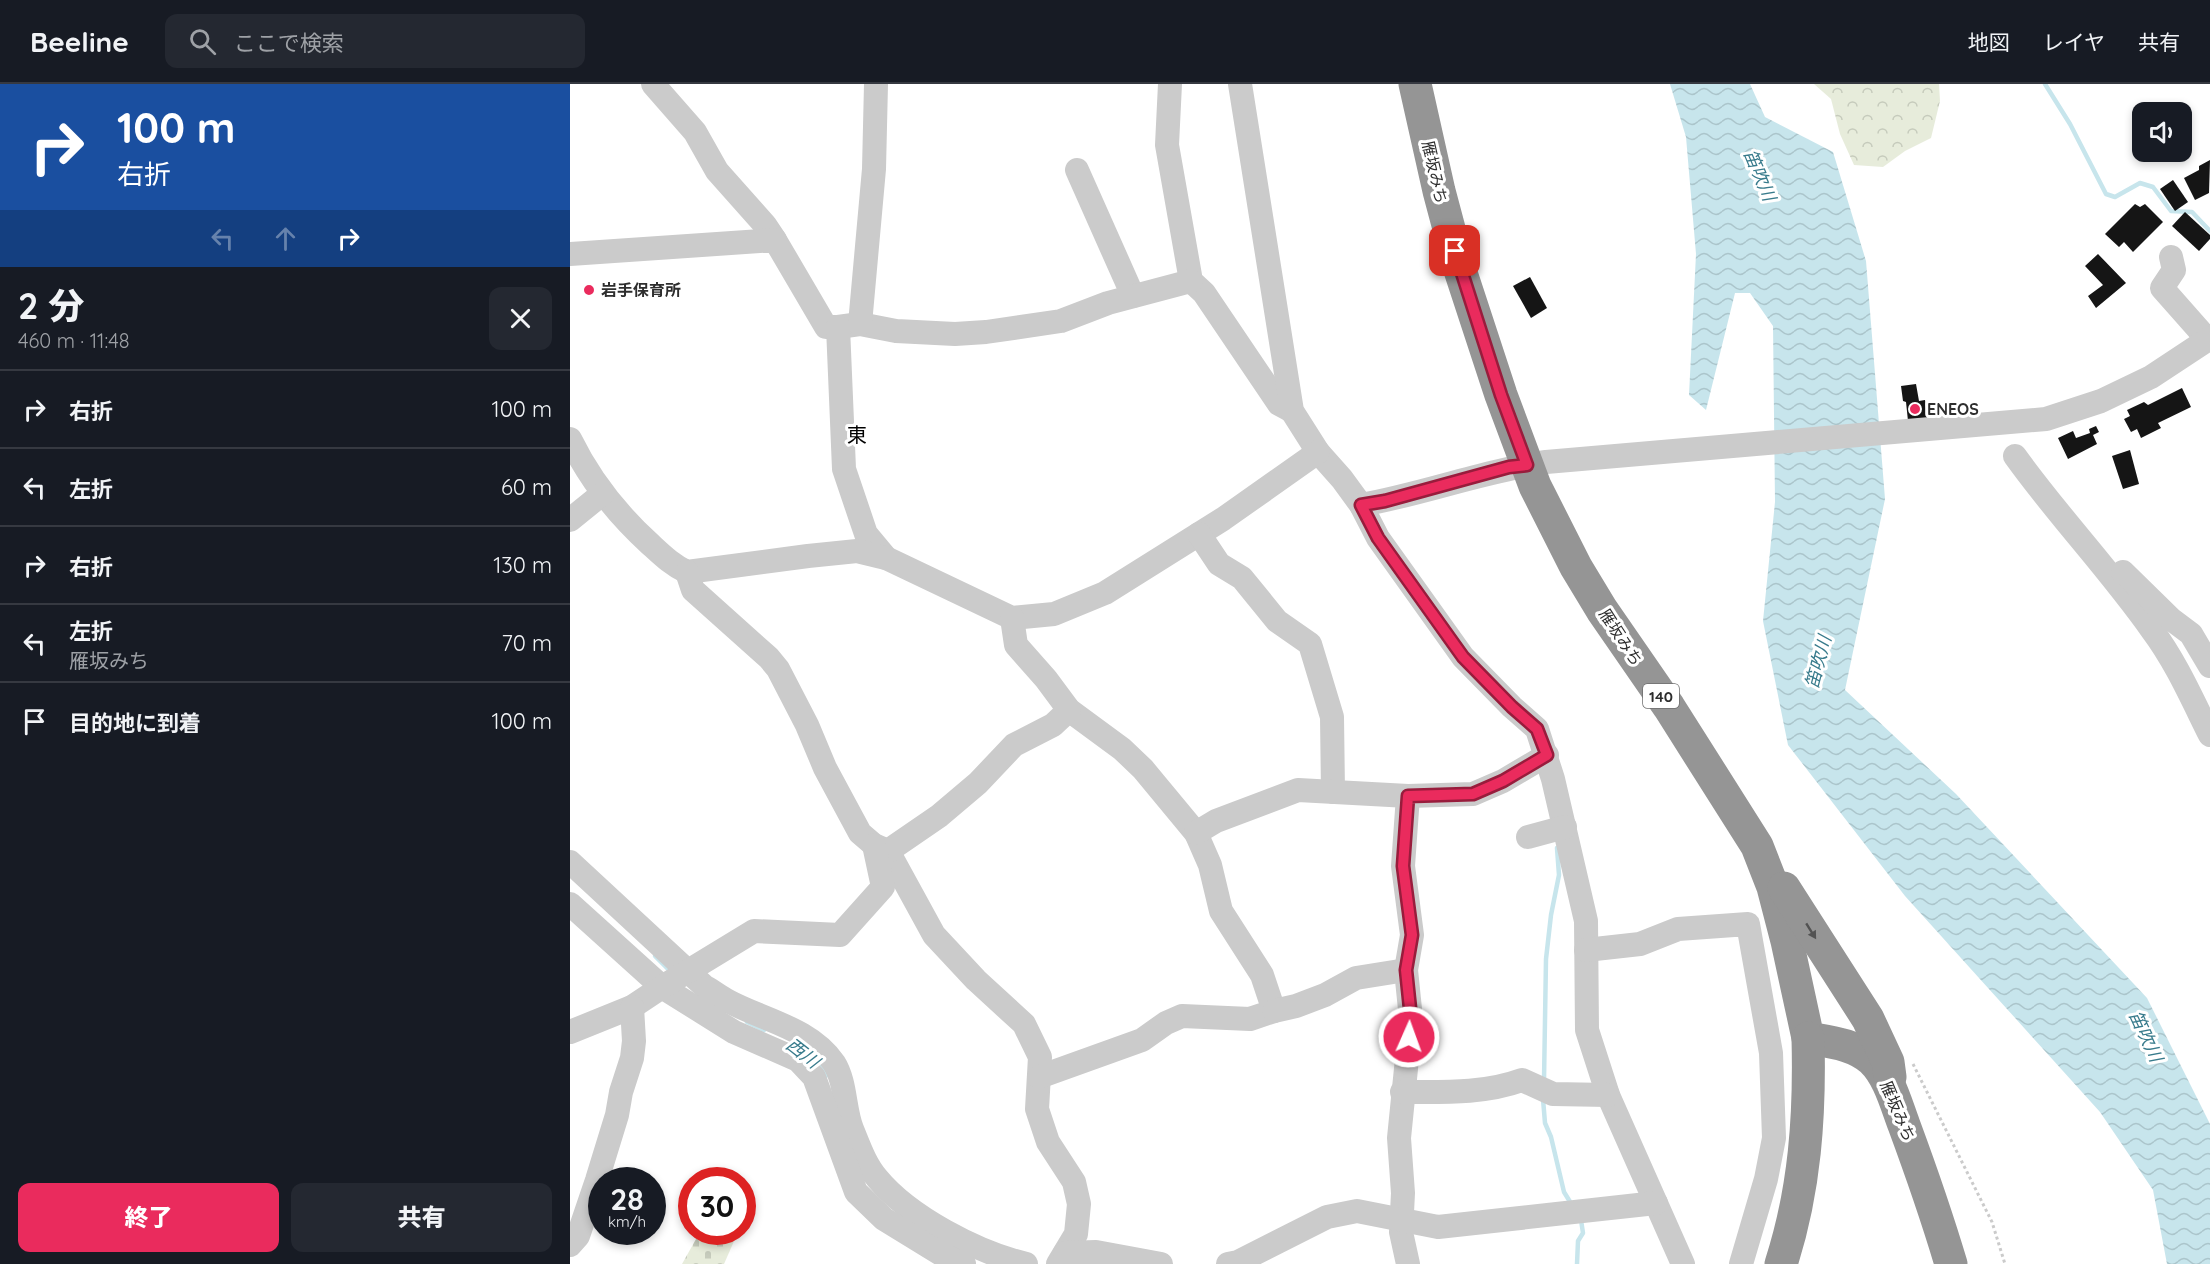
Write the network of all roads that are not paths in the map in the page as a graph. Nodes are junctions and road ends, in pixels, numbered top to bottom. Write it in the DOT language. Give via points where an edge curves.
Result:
graph roads {
  1 [pos="653,84"];
  2 [pos="876,84"];
  3 [pos="1170,84"];
  4 [pos="1240,84"];
  5 [pos="1415,84"];
  6 [pos="1077,170"];
  7 [pos="774,240"];
  8 [pos="570,254"];
  9 [pos="2171,257"];
  10 [pos="1191,281"];
  11 [pos="1133,296"];
  12 [pos="849,326"];
  13 [pos="2209,339"];
  14 [pos="1292,411"];
  15 [pos="1982,426"];
  16 [pos="570,439"];
  17 [pos="1318,452"];
  18 [pos="2015,456"];
  19 [pos="1536,463"];
  20 [pos="602,494"];
  21 [pos="1361,505"];
  22 [pos="570,520"];
  23 [pos="1199,534"];
  24 [pos="886,558"];
  25 [pos="687,572"];
  26 [pos="1012,618"];
  27 [pos="2210,666"];
  28 [pos="1069,710"];
  29 [pos="2210,735"];
  30 [pos="1547,755"];
  31 [pos="1333,792"];
  32 [pos="1408,796"];
  33 [pos="1565,827"];
  34 [pos="1196,833"];
  35 [pos="1528,837"];
  36 [pos="1757,846"];
  37 [pos="881,848"];
  38 [pos="570,862"];
  39 [pos="570,904"];
  40 [pos="1586,950"];
  41 [pos="1406,970"];
  42 [pos="689,971"];
  43 [pos="662,987"];
  44 [pos="632,1007"];
  45 [pos="1274,1011"];
  46 [pos="570,1032"];
  47 [pos="1808,1038"];
  48 [pos="1039,1077"];
  49 [pos="1402,1092"];
  50 [pos="1608,1095"];
  51 [pos="1893,1095"];
  52 [pos="1656,1203"];
  53 [pos="1402,1218"];
  54 [pos="570,1245"];
  55 [pos="1057,1262"];
  56 [pos="964,1264"];
  57 [pos="1026,1264"];
  58 [pos="1161,1264"];
  59 [pos="1228,1264"];
  60 [pos="1408,1264"];
  61 [pos="1683,1264"];
  62 [pos="1741,1264"];
  63 [pos="1781,1264"];
  64 [pos="1951,1264"];
  1 -- 7 [label="street" via="695,132 717,171"];
  2 -- 12 [label="street" via="874,169"];
  3 -- 10 [label="street" via="1167,145"];
  4 -- 14 [label="street"];
  5 -- 19 [label="highway, 雁坂みち / 140" via="1460,270 1501,395"];
  6 -- 11 [label="street"];
  7 -- 8 [label="street"];
  7 -- 12 [label="street" via="826,327"];
  9 -- 13 [label="street" via="2174,270 2162,288"];
  10 -- 11 [label="street"];
  10 -- 14 [label="street" via="1204,293 1279,404"];
  11 -- 12 [label="street" via="1061,321 986,332 955,334"];
  12 -- 24 [label="street" via="844,469 866,534"];
  13 -- 15 [label="street" via="2151,377 2101,401 2046,419"];
  14 -- 17 [label="street"];
  15 -- 18 [label="street"];
  15 -- 19 [label="street"];
  16 -- 20 [label="street"];
  17 -- 21 [label="street"];
  17 -- 23 [label="street"];
  18 -- 27 [label="street" via="2040,473 2118,567 2191,634"];
  18 -- 29 [label="street" via="2152,630 2180,672"];
  19 -- 21 [label="street"];
  19 -- 36 [label="highway, 雁坂みち / 140" via="1554,525 1576,567"];
  20 -- 22 [label="street"];
  20 -- 25 [label="street" via="643,538 674,566"];
  21 -- 30 [label="street" via="1378,538 1463,657 1537,729"];
  23 -- 26 [label="street" via="1072,608"];
  23 -- 31 [label="street" via="1219,564 1242,578 1277,621 1310,644 1332,717"];
  24 -- 25 [label="street" via="857,551"];
  24 -- 26 [label="street"];
  25 -- 37 [label="street" via="693,590 778,669 860,833"];
  26 -- 28 [label="street" via="1016,645"];
  28 -- 34 [label="street" via="1143,769"];
  28 -- 37 [label="street" via="1053,725 1014,745 939,816"];
  30 -- 32 [label="street" via="1473,794"];
  30 -- 33 [label="street"];
  31 -- 32 [label="street"];
  31 -- 34 [label="street" via="1298,790 1216,820"];
  32 -- 41 [label="street" via="1403,866 1412,935"];
  33 -- 35 [label="street"];
  33 -- 40 [label="street" via="1586,921"];
  34 -- 45 [label="street" via="1210,866 1221,911 1262,975"];
  36 -- 47 [label="highway, 雁坂みち / 140" via="1788,941"];
  36 -- 51 [label="highway, one-way" via="1868,1019 1888,1062"];
  37 -- 42 [label="street" via="883,887 840,935 754,931"];
  37 -- 48 [label="street" via="934,934 1024,1024 1040,1057"];
  38 -- 42 [label="street"];
  39 -- 43 [label="street"];
  40 -- 50 [label="street" via="1587,1030"];
  40 -- 62 [label="street" via="1640,944 1678,929 1748,924 1771,1053 1774,1137"];
  41 -- 45 [label="street" via="1356,978 1325,995"];
  41 -- 49 [label="street" via="1411,1018"];
  42 -- 43 [label="street"];
  42 -- 57 [label="street" via="728,1001 797,1031 833,1062 862,1154 876,1177 898,1200 970,1243"];
  43 -- 44 [label="street"];
  43 -- 56 [label="street" via="734,1032 798,1060 814,1077 856,1192 884,1219 940,1254"];
  44 -- 46 [label="street"];
  44 -- 54 [label="street" via="632,1058 597,1180 578,1236"];
  45 -- 48 [label="street" via="1250,1019 1182,1016 1142,1040"];
  47 -- 51 [label="highway, 雁坂みち" via="1854,1048 1872,1060"];
  47 -- 63 [label="highway, 140" via="1807,1139 1800,1191"];
  48 -- 55 [label="street" via="1037,1110 1048,1142 1074,1182 1079,1204 1076,1234"];
  49 -- 50 [label="street" via="1458,1092 1522,1080 1553,1094"];
  49 -- 53 [label="street"];
  50 -- 52 [label="street"];
  51 -- 64 [label="highway, 雁坂みち"];
  52 -- 53 [label="street" via="1438,1227"];
  52 -- 61 [label="street"];
  53 -- 59 [label="street" via="1357,1211 1327,1217"];
  53 -- 60 [label="street"];
  55 -- 58 [label="street" via="1096,1252"];
}
